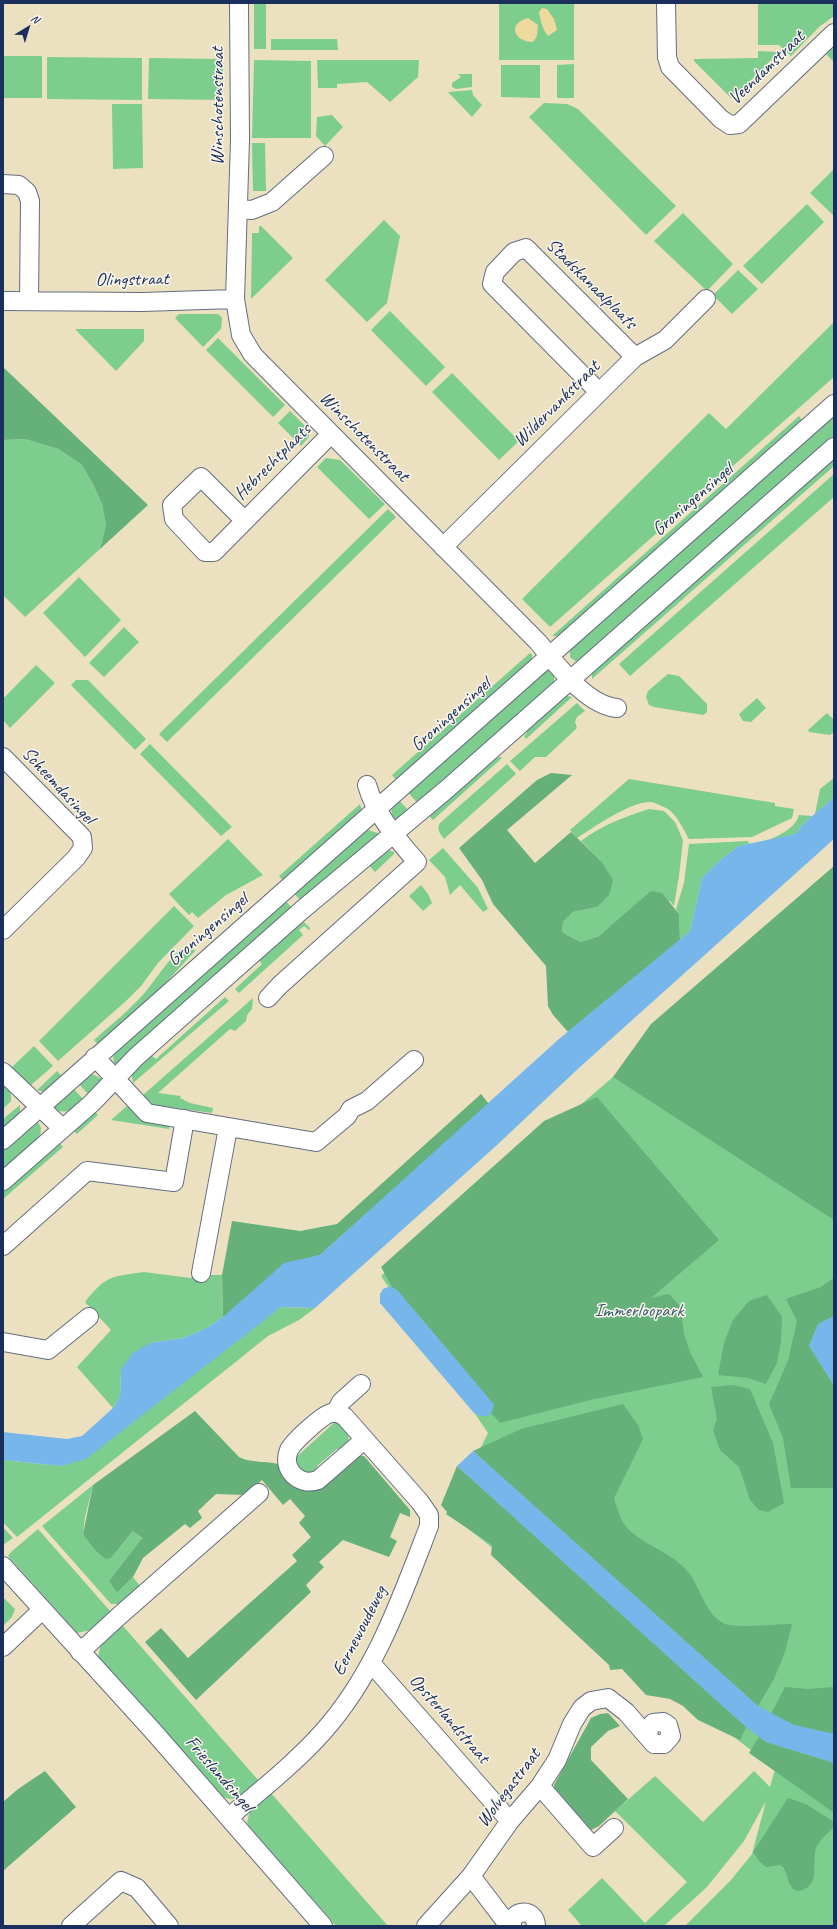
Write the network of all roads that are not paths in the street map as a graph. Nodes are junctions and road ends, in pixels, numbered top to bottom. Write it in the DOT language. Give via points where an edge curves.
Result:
graph roads {
  1 [pos="239,3"];
  2 [pos="666,3"];
  3 [pos="834,33"];
  4 [pos="324,156"];
  5 [pos="3,184"];
  6 [pos="238,209"];
  7 [pos="235,299"];
  8 [pos="706,299"];
  9 [pos="3,301"];
  10 [pos="29,301"];
  11 [pos="635,358"];
  12 [pos="599,392"];
  13 [pos="834,404"];
  14 [pos="331,434"];
  15 [pos="834,447"];
  16 [pos="244,520"];
  17 [pos="443,547"];
  18 [pos="549,655"];
  19 [pos="571,680"];
  20 [pos="617,708"];
  21 [pos="3,757"];
  22 [pos="367,784"];
  23 [pos="378,808"];
  24 [pos="393,834"];
  25 [pos="3,930"];
  26 [pos="268,998"];
  27 [pos="96,1057"];
  28 [pos="414,1060"];
  29 [pos="3,1072"];
  30 [pos="115,1080"];
  31 [pos="40,1107"];
  32 [pos="185,1119"];
  33 [pos="62,1128"];
  34 [pos="228,1128"];
  35 [pos="3,1140"];
  36 [pos="3,1181"];
  37 [pos="3,1246"];
  38 [pos="201,1273"];
  39 [pos="89,1317"];
  40 [pos="3,1342"];
  41 [pos="361,1384"];
  42 [pos="335,1413"];
  43 [pos="364,1440"];
  44 [pos="259,1493"];
  45 [pos="3,1566"];
  46 [pos="42,1610"];
  47 [pos="3,1647"];
  48 [pos="80,1652"];
  49 [pos="371,1663"];
  50 [pos="676,1728"];
  51 [pos="540,1786"];
  52 [pos="229,1817"];
  53 [pos="510,1821"];
  54 [pos="614,1828"];
  55 [pos="471,1876"];
  56 [pos="543,1924"];
  57 [pos="71,1926"];
  58 [pos="169,1926"];
  59 [pos="323,1926"];
  60 [pos="426,1926"];
  61 [pos="511,1926"];
  1 -- 6 [label="street, Winschotenstraat"];
  2 -- 3 [label="street, Veendamstraat" via="667,57 670,68 730,125 739,124"];
  4 -- 6 [label="street" via="272,202 252,210"];
  5 -- 10 [label="street" via="19,184 27,192 30,201"];
  6 -- 7 [label="street, Winschotenstraat"];
  7 -- 10 [label="street, Olingstraat" via="142,302"];
  7 -- 14 [label="street, Winschotenstraat" via="241,334 252,355"];
  8 -- 11 [label="street, Wildervankstraat" via="665,340"];
  9 -- 10 [label="street, Olingstraat"];
  11 -- 12 [label="street, Wildervankstraat"];
  11 -- 12 [label="street, Stadskanaalplaats" via="526,248 514,252 495,272 492,284"];
  12 -- 17 [label="street, Wildervankstraat"];
  13 -- 18 [label="street, Groningensingel"];
  14 -- 16 [label="street, Hebrechtplaats"];
  14 -- 17 [label="street, Winschotenstraat"];
  15 -- 19 [label="street"];
  17 -- 18 [label="street, Winschotenstraat"];
  18 -- 19 [label="street, Winschotenstraat"];
  18 -- 23 [label="street, Groningensingel"];
  19 -- 20 [label="street" via="607,707"];
  19 -- 24 [label="street"];
  21 -- 25 [label="street, Scheemdasingel" via="82,836 83,848"];
  22 -- 23 [label="street"];
  23 -- 24 [label="street"];
  23 -- 27 [label="street, Groningensingel"];
  24 -- 26 [label="street" via="417,862"];
  24 -- 30 [label="street" via="136,1057"];
  27 -- 30 [label="street"];
  27 -- 31 [label="street, Groningensingel"];
  28 -- 34 [label="street" via="367,1101 351,1109 316,1142"];
  29 -- 31 [label="street"];
  30 -- 32 [label="street" via="147,1113"];
  30 -- 33 [label="street"];
  31 -- 33 [label="street"];
  31 -- 35 [label="street, Groningensingel"];
  32 -- 34 [label="street"];
  32 -- 37 [label="street" via="174,1182 87,1171"];
  33 -- 36 [label="street"];
  34 -- 38 [label="street"];
  39 -- 40 [label="street" via="48,1350"];
  41 -- 42 [label="street" via="341,1402"];
  42 -- 43 [label="street, Eernewoudeweg" via="345,1418"];
  42 -- 43 [label="street" via="323,1417 289,1449 287,1463 295,1477 306,1482 318,1480"];
  43 -- 49 [label="street, Eernewoudeweg" via="420,1502 430,1520 394,1616"];
  44 -- 48 [label="street"];
  45 -- 46 [label="street, Frieslandsingel"];
  46 -- 47 [label="street"];
  46 -- 48 [label="street, Frieslandsingel"];
  48 -- 52 [label="street, Frieslandsingel"];
  49 -- 52 [label="street, Eernewoudeweg" via="322,1734"];
  49 -- 53 [label="street, Opsterlandstraat"];
  50 -- 51 [label="street, Wolvegastraat" via="664,1744 654,1744 626,1712 608,1698 591,1701 582,1708 572,1724 557,1760"];
  51 -- 53 [label="street, Wolvegastraat"];
  51 -- 54 [label="street" via="593,1847"];
  52 -- 59 [label="street, Frieslandsingel"];
  53 -- 55 [label="street, Wolvegastraat"];
  55 -- 60 [label="street, Wolvegastraat"];
  55 -- 61 [label="street"];
  56 -- 61 [label="street" via="524,1912 513,1918"];
  57 -- 58 [label="street" via="121,1881 137,1888"];
}
